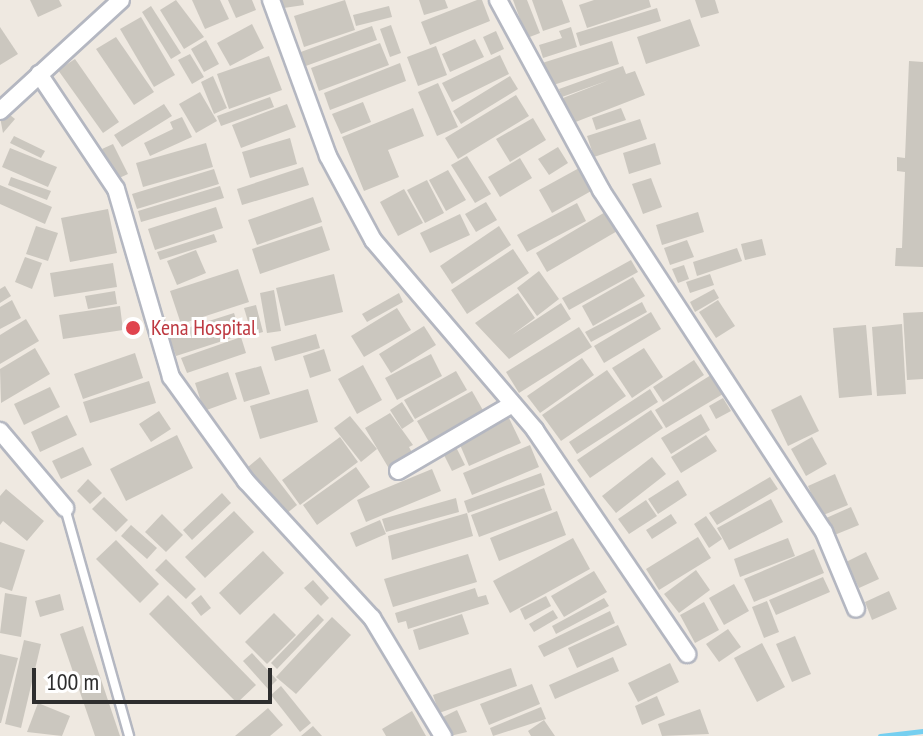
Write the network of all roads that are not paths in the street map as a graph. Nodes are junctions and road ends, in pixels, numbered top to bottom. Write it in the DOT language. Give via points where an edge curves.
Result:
graph roads {
  1 [pos="121,0"];
  2 [pos="271,0"];
  3 [pos="498,0"];
  4 [pos="39,74"];
  5 [pos="0,111"];
  6 [pos="511,405"];
  7 [pos="0,431"];
  8 [pos="398,471"];
  9 [pos="65,508"];
  10 [pos="856,609"];
  11 [pos="687,654"];
  12 [pos="129,736"];
  13 [pos="443,736"];
  1 -- 4 [label="street"];
  2 -- 6 [label="street" via="345,194 373,240"];
  3 -- 10 [label="street" via="601,190 824,532"];
  4 -- 5 [label="street"];
  4 -- 13 [label="street" via="116,189 171,377 246,481 372,618"];
  6 -- 8 [label="street"];
  6 -- 11 [label="street" via="535,430"];
  7 -- 9 [label="street"];
  9 -- 12 [label="lane"];
}
